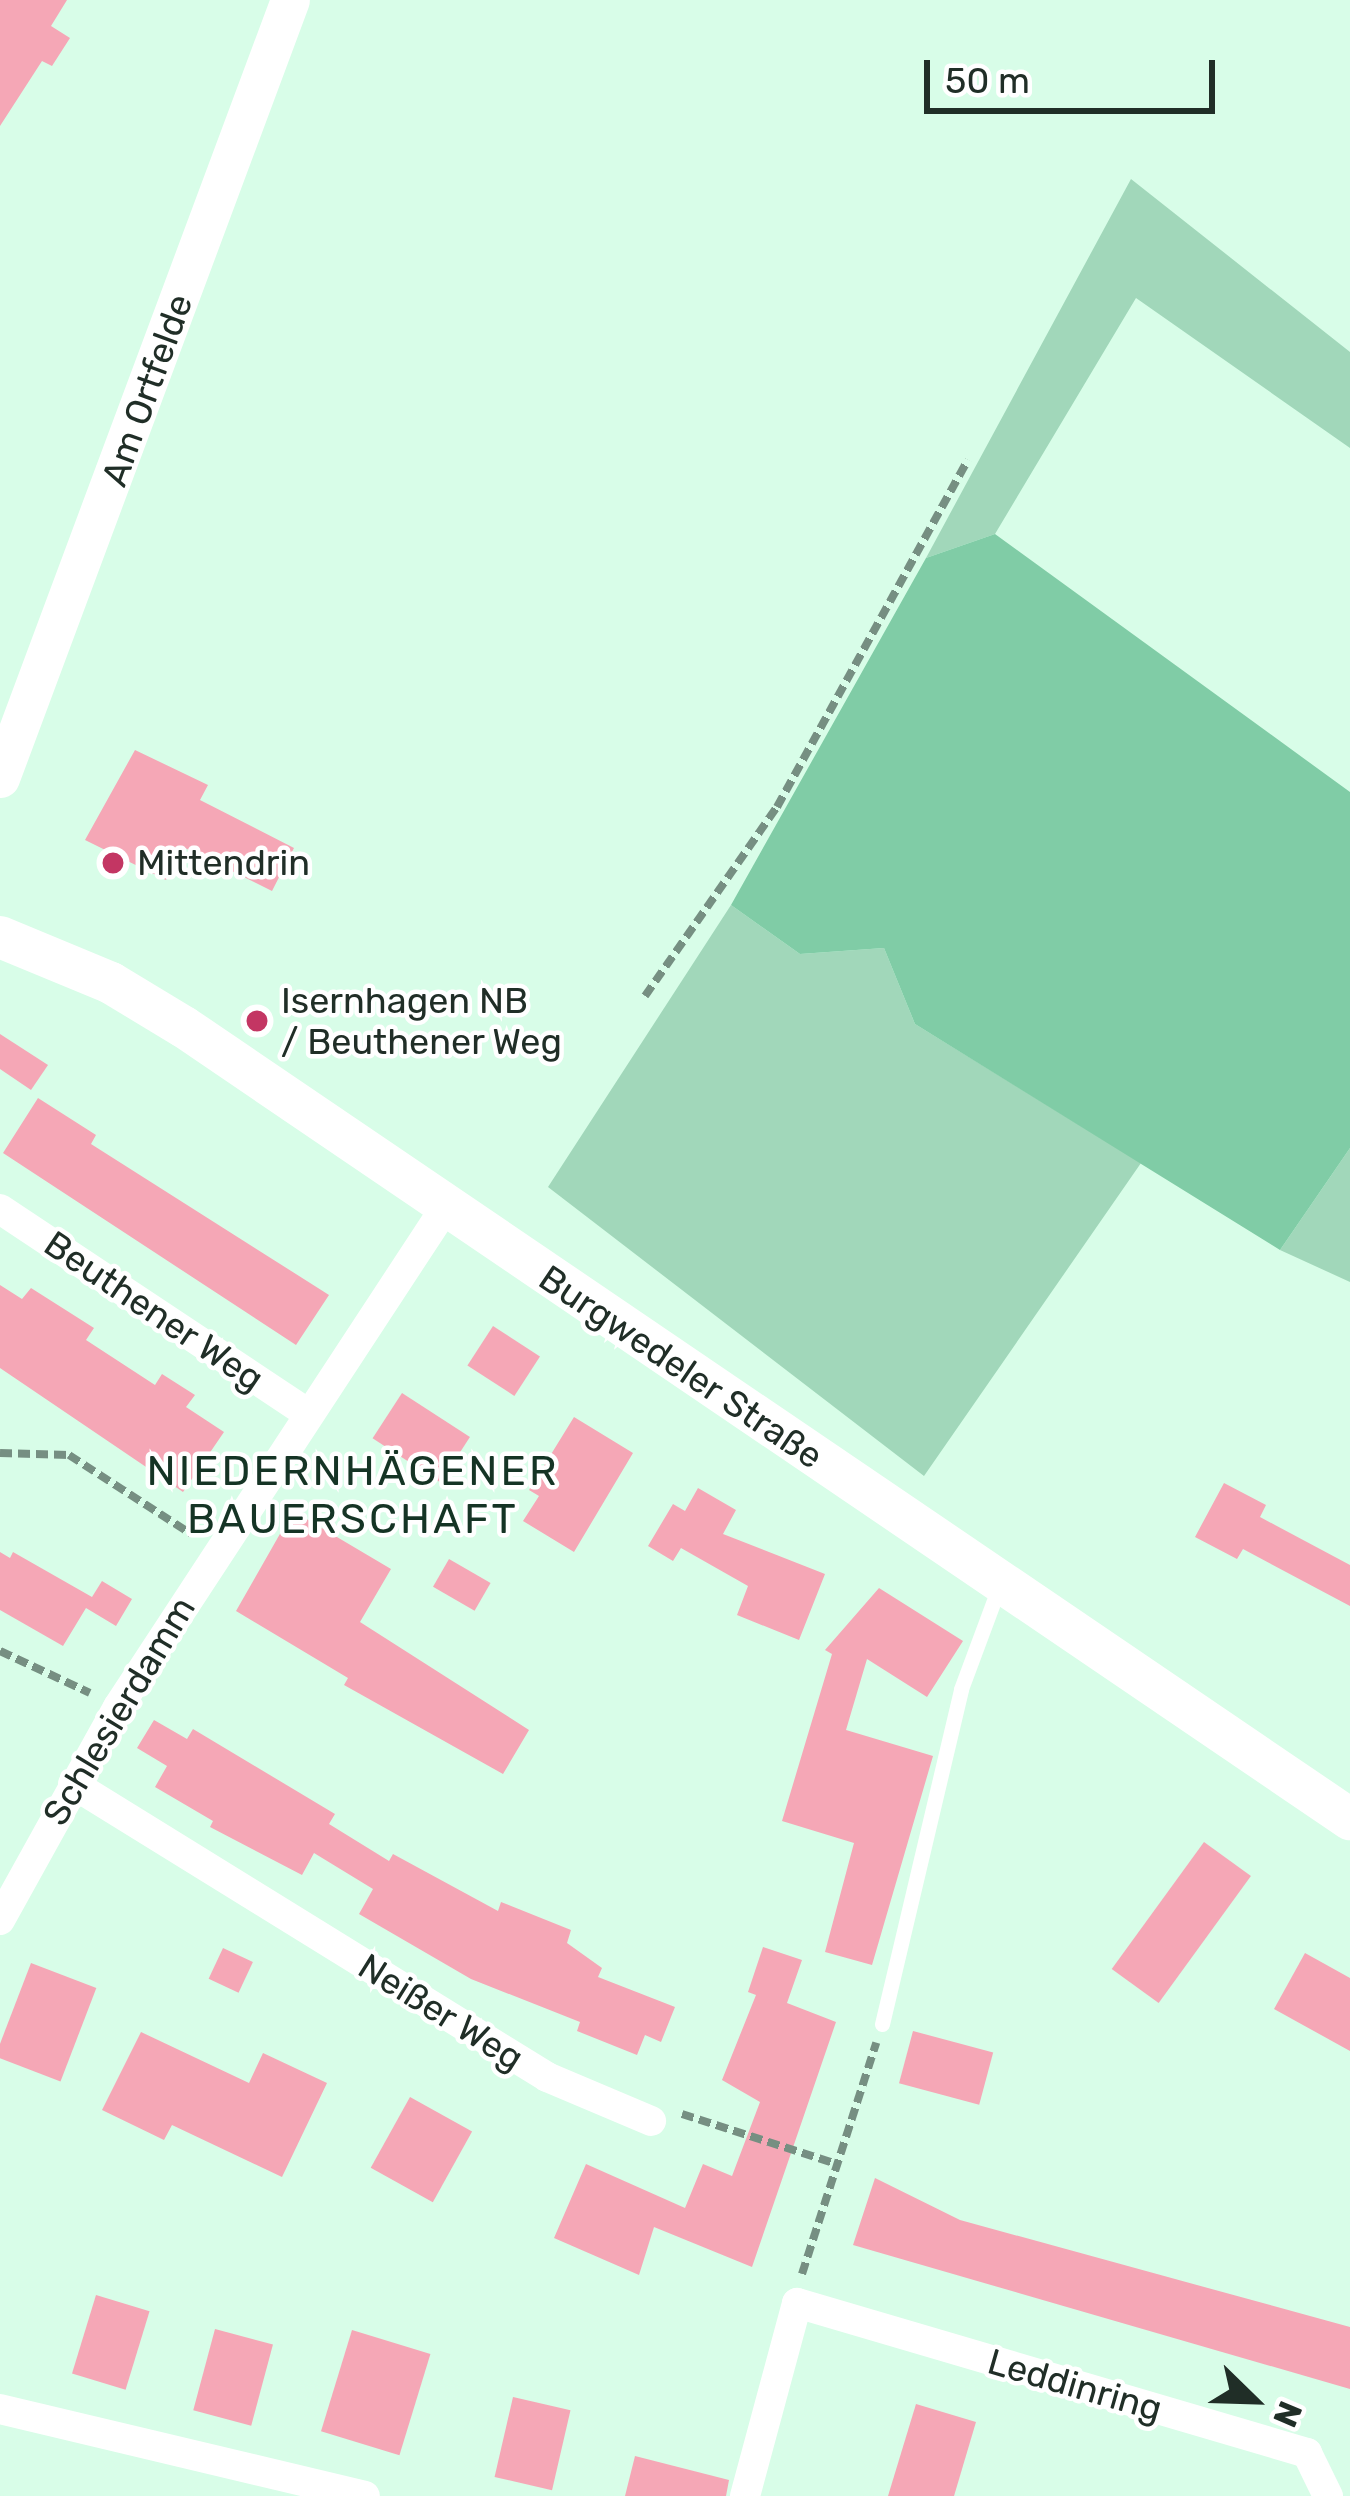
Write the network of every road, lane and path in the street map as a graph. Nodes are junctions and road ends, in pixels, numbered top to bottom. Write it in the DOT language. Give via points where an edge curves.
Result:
graph roads {
  1 [pos="290,0"];
  2 [pos="968,460"];
  3 [pos="0,778"];
  4 [pos="0,937"];
  5 [pos="645,996"];
  6 [pos="446,1208"];
  7 [pos="0,1209"];
  8 [pos="308,1414"];
  9 [pos="0,1453"];
  10 [pos="217,1550"];
  11 [pos="1000,1584"];
  12 [pos="0,1651"];
  13 [pos="118,1706"];
  14 [pos="73,1784"];
  15 [pos="1350,1819"];
  16 [pos="0,1920"];
  17 [pos="882,2024"];
  18 [pos="651,2121"];
  19 [pos="837,2164"];
  20 [pos="797,2303"];
  21 [pos="0,2409"];
  22 [pos="365,2496"];
  23 [pos="745,2496"];
  24 [pos="1328,2496"];
  1 -- 3 [label="street, Am Ortfelde"];
  2 -- 5 [label="path" via="777,807"];
  4 -- 6 [label="main road, Burgwedeler Straße" via="111,983 184,1027"];
  6 -- 8 [label="street, Schlesierdamm"];
  6 -- 11 [label="main road, Burgwedeler Straße"];
  7 -- 8 [label="street, Beuthener Weg"];
  8 -- 10 [label="street, Schlesierdamm"];
  9 -- 10 [label="path" via="69,1455"];
  10 -- 13 [label="street, Schlesierdamm"];
  11 -- 15 [label="main road, Burgwedeler Straße"];
  11 -- 17 [label="lane" via="961,1689"];
  12 -- 13 [label="path"];
  13 -- 14 [label="street, Schlesierdamm"];
  14 -- 16 [label="street, Schlesierdamm"];
  14 -- 18 [label="street, Neißer Weg" via="547,2078"];
  17 -- 19 [label="path"];
  18 -- 19 [label="path" via="693,2111"];
  19 -- 20 [label="path"];
  20 -- 23 [label="street"];
  20 -- 24 [label="street, Leddinring" via="1307,2453"];
  21 -- 22 [label="street"];
}
